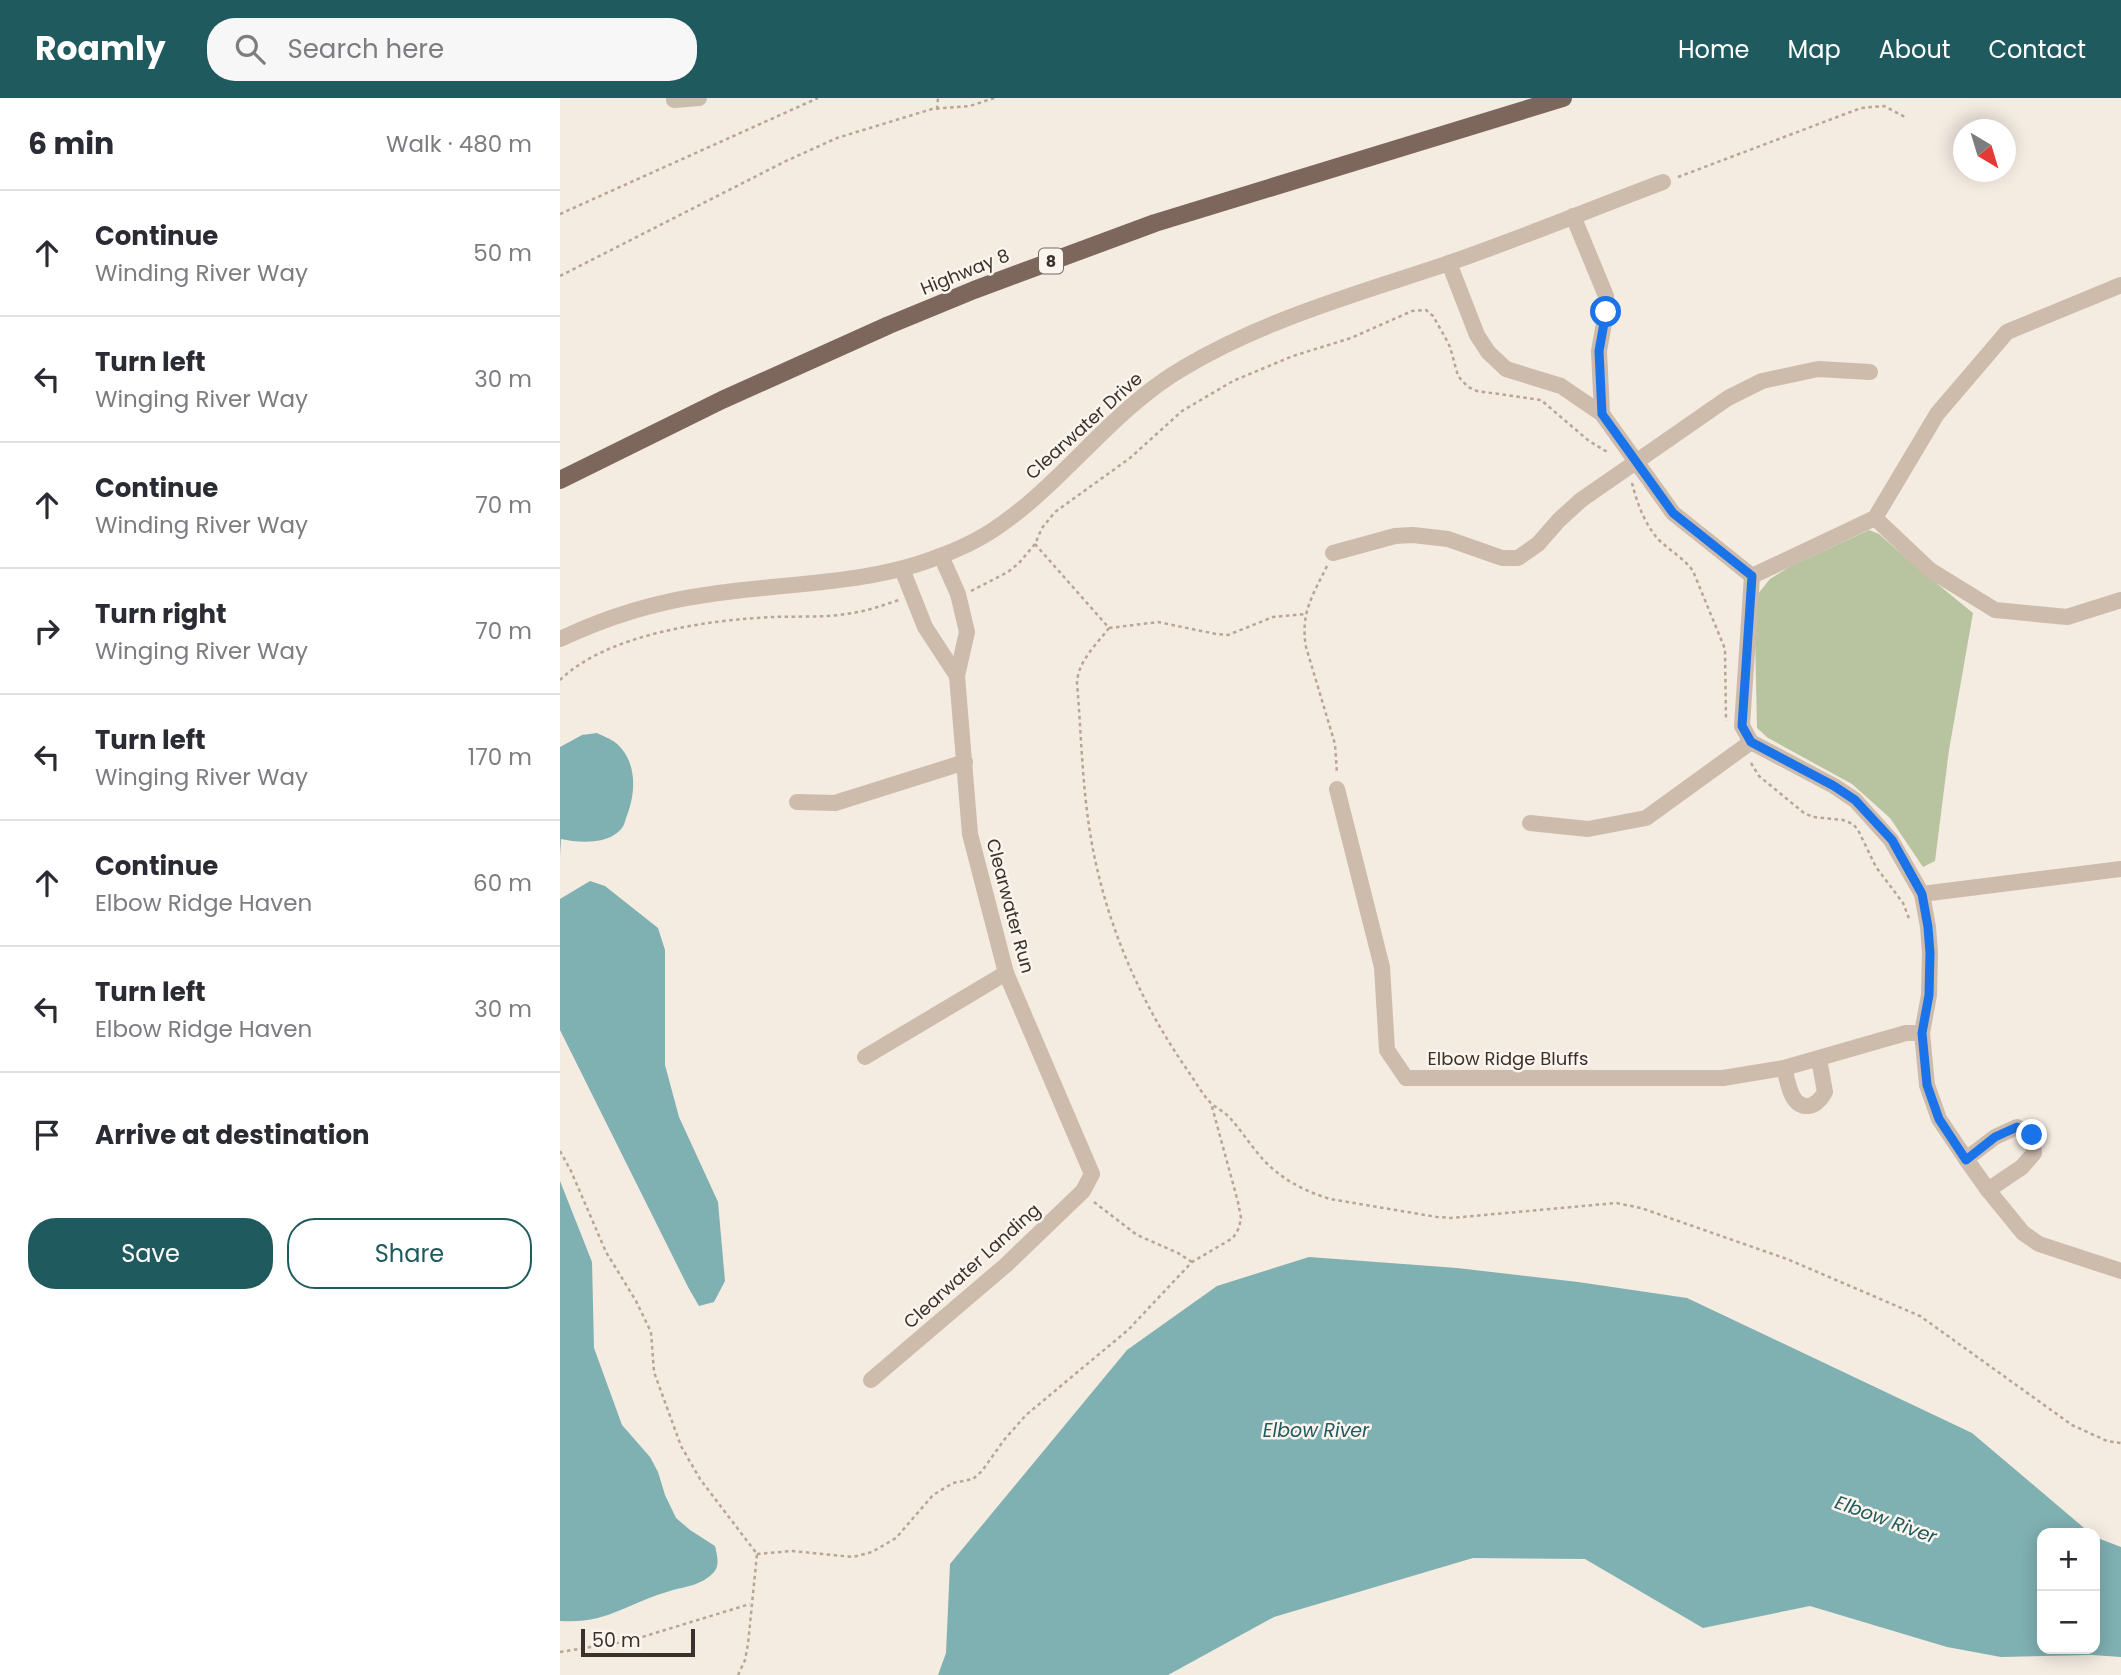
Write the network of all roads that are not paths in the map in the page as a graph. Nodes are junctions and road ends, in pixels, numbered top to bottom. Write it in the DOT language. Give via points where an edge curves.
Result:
graph roads {
  1 [pos="699,98"];
  2 [pos="1563,98"];
  3 [pos="674,100"];
  4 [pos="1663,182"];
  5 [pos="1573,216"];
  6 [pos="1449,263"];
  7 [pos="2121,285"];
  8 [pos="1870,372"];
  9 [pos="1602,414"];
  10 [pos="1636,460"];
  11 [pos="560,480"];
  12 [pos="1875,518"];
  13 [pos="1333,553"];
  14 [pos="941,556"];
  15 [pos="902,569"];
  16 [pos="1752,576"];
  17 [pos="2121,600"];
  18 [pos="560,639"];
  19 [pos="957,676"];
  20 [pos="1751,742"];
  21 [pos="965,762"];
  22 [pos="1338,789"];
  23 [pos="797,803"];
  24 [pos="1530,823"];
  25 [pos="2121,869"];
  26 [pos="1922,894"];
  27 [pos="1006,973"];
  28 [pos="1922,1033"];
  29 [pos="865,1057"];
  30 [pos="1819,1059"];
  31 [pos="1784,1068"];
  32 [pos="1966,1160"];
  33 [pos="1092,1174"];
  34 [pos="1988,1190"];
  35 [pos="2121,1271"];
  36 [pos="871,1380"];
  1 -- 3 [label="street"];
  2 -- 11 [label="main road, Highway 8 / 8" via="1155,223 975,290 722,400"];
  4 -- 5 [label="street, Clearwater Drive"];
  5 -- 6 [label="street, Clearwater Drive"];
  5 -- 9 [label="street" via="1605,296 1599,351"];
  6 -- 9 [label="street" via="1488,352 1506,369 1561,386"];
  6 -- 14 [label="street, Clearwater Drive" via="1331,301 1220,346 1167,377 989,533"];
  7 -- 12 [label="street" via="2007,332 1937,414"];
  8 -- 10 [label="street" via="1818,369 1762,381 1728,398"];
  9 -- 10 [label="street"];
  10 -- 13 [label="street" via="1574,505 1538,544 1518,558 1502,558 1448,539 1413,535"];
  10 -- 16 [label="street" via="1673,513"];
  12 -- 16 [label="street"];
  12 -- 17 [label="street" via="1930,570 1995,610 2067,617"];
  14 -- 15 [label="street, Clearwater Drive"];
  14 -- 19 [label="street, Clearwater Run" via="958,594 967,632"];
  15 -- 18 [label="street, Clearwater Drive" via="705,595 630,610"];
  15 -- 19 [label="street, Clearwater Run" via="925,628"];
  16 -- 20 [label="street" via="1742,726"];
  19 -- 21 [label="street, Clearwater Run"];
  20 -- 24 [label="street" via="1646,817 1588,829"];
  20 -- 26 [label="street" via="1855,800 1892,840"];
  21 -- 23 [label="street" via="835,803"];
  21 -- 27 [label="street, Clearwater Run" via="970,834"];
  22 -- 31 [label="street, Elbow Ridge Bluffs" via="1382,967 1387,1050 1406,1078 1723,1078"];
  25 -- 26 [label="street"];
  26 -- 28 [label="street" via="1931,977"];
  27 -- 29 [label="street"];
  27 -- 33 [label="street, Clearwater Run"];
  28 -- 30 [label="street, Elbow Ridge Bluffs" via="1906,1033"];
  28 -- 32 [label="street" via="1927,1085 1939,1119"];
  30 -- 31 [label="street, Elbow Ridge Bluffs"];
  30 -- 31 [label="street" via="1825,1091 1808,1106 1794,1100"];
  32 -- 34 [label="street"];
  32 -- 34 [label="street" via="1995,1137 2017,1127 2032,1135 2034,1153"];
  33 -- 36 [label="street, Clearwater Landing" via="1083,1192 1006,1265"];
  34 -- 35 [label="street" via="2023,1233 2039,1244"];
}
